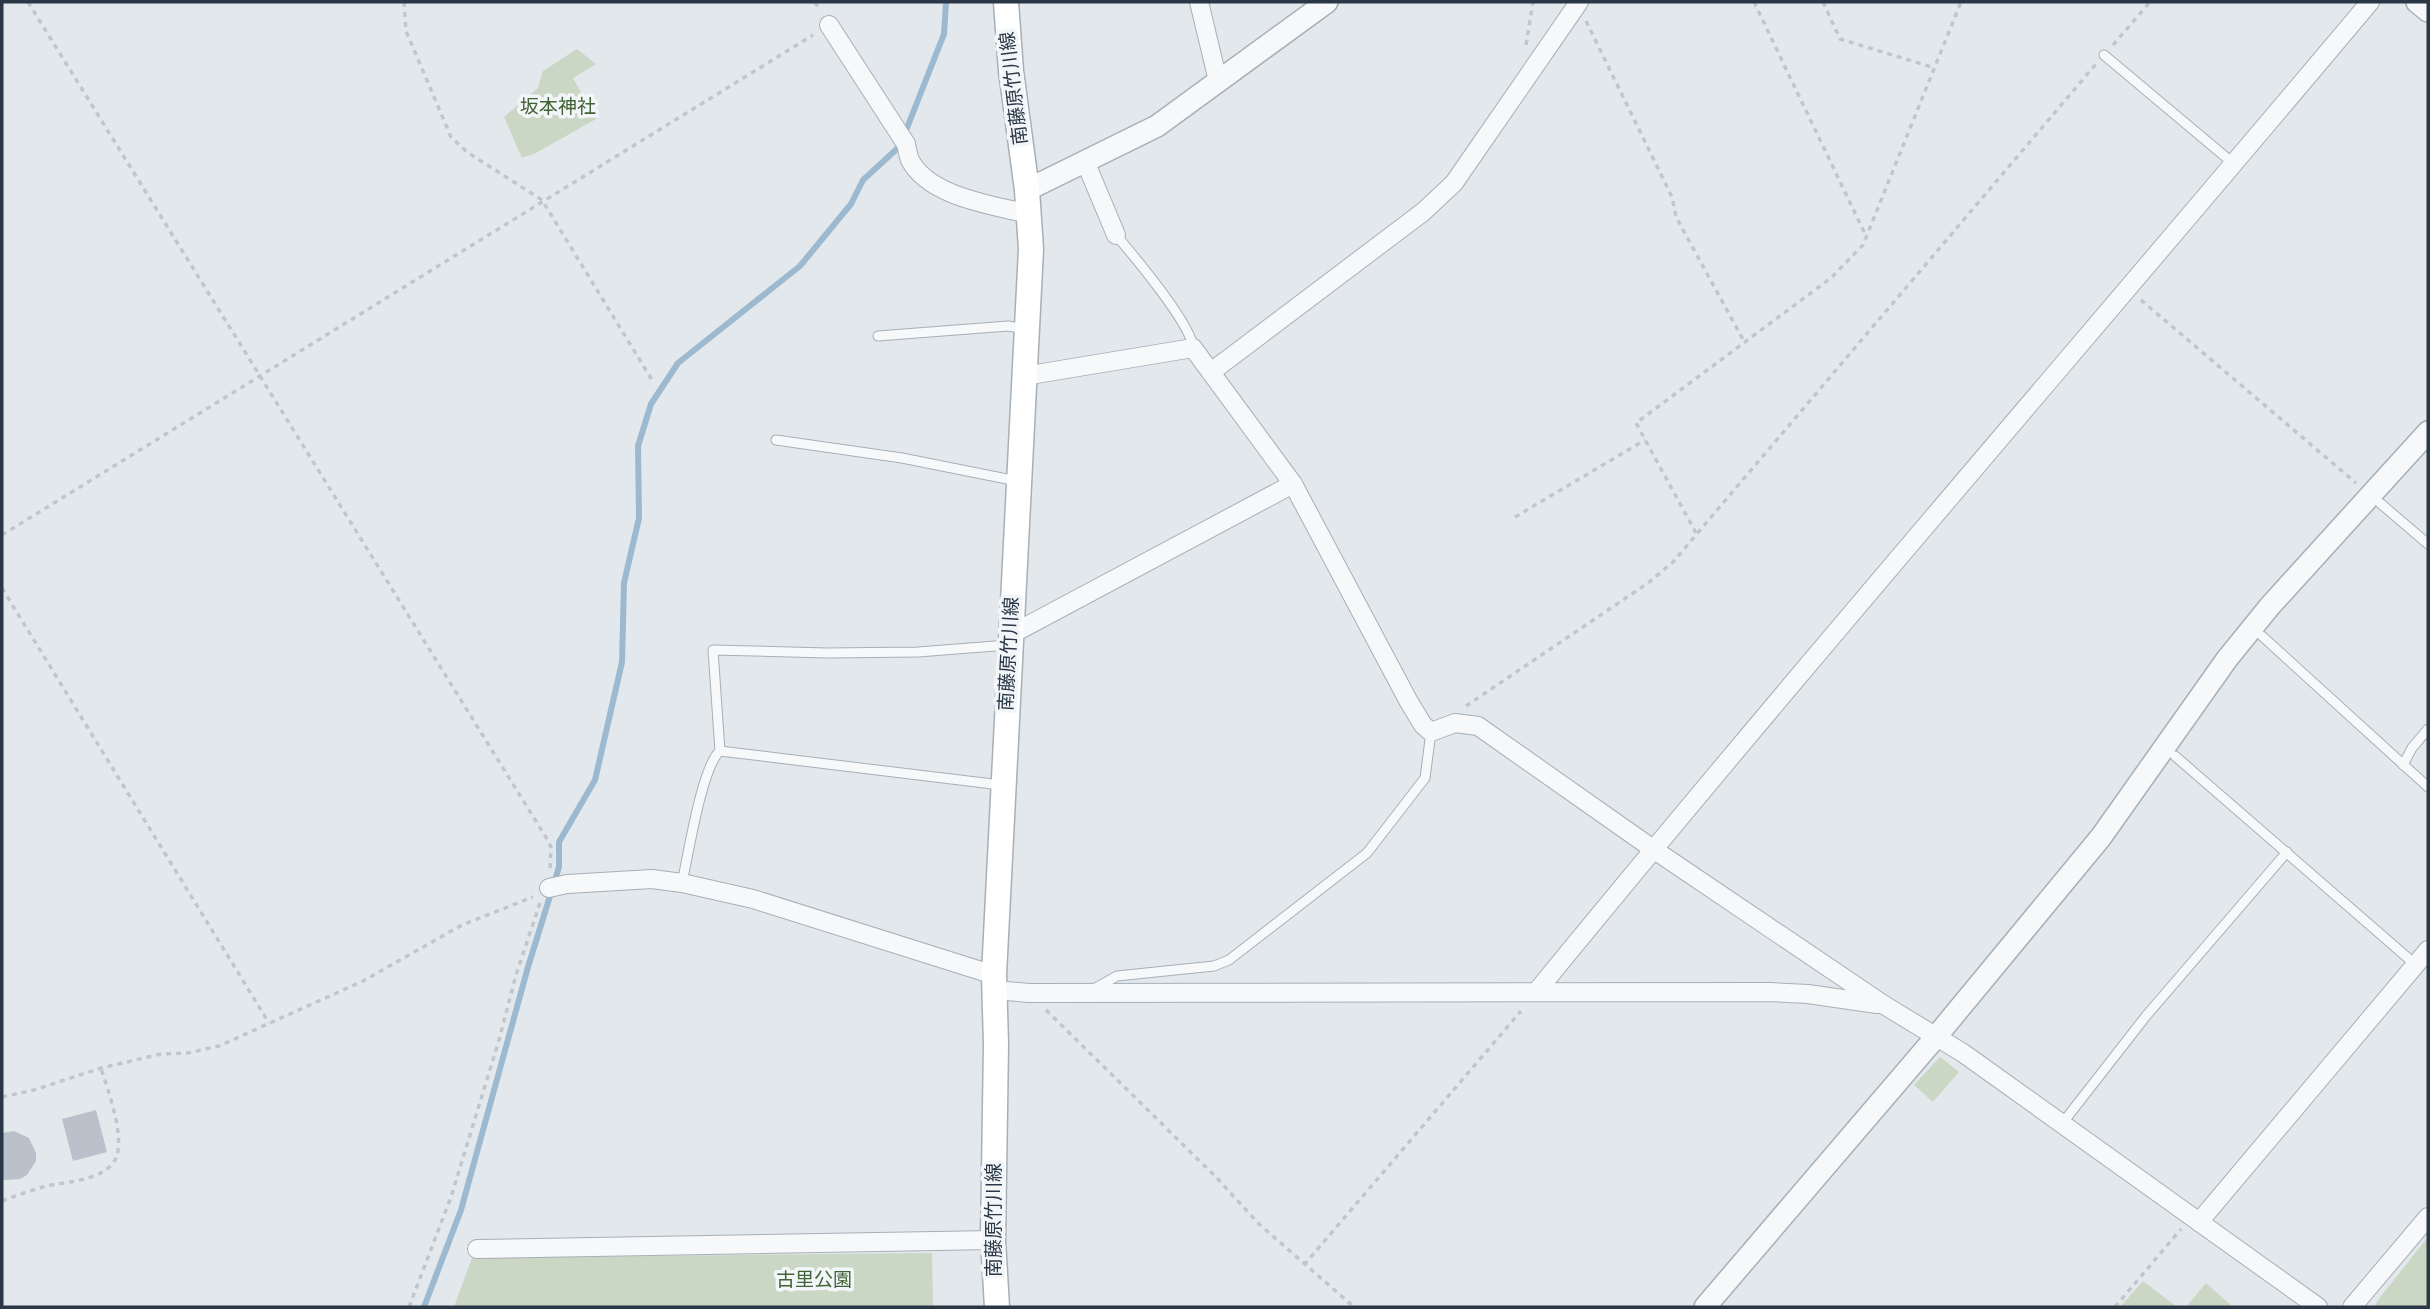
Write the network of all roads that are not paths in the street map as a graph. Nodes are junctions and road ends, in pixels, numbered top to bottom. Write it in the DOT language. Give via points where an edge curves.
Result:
graph roads {
  1 [pos="1006,2"];
  2 [pos="1199,2"];
  3 [pos="1327,2"];
  4 [pos="2370,2"];
  5 [pos="2417,2"];
  6 [pos="1578,3"];
  7 [pos="2428,11"];
  8 [pos="829,25"];
  9 [pos="2104,55"];
  10 [pos="1218,81"];
  11 [pos="1085,161"];
  12 [pos="2234,164"];
  13 [pos="1028,202"];
  14 [pos="1116,235"];
  15 [pos="1027,329"];
  16 [pos="878,336"];
  17 [pos="1193,348"];
  18 [pos="1211,372"];
  19 [pos="1024,376"];
  20 [pos="2428,432"];
  21 [pos="776,440"];
  22 [pos="1019,482"];
  23 [pos="1293,484"];
  24 [pos="2376,499"];
  25 [pos="2428,544"];
  26 [pos="2262,636"];
  27 [pos="1010,640"];
  28 [pos="2428,729"];
  29 [pos="1431,733"];
  30 [pos="720,751"];
  31 [pos="2175,756"];
  32 [pos="2403,765"];
  33 [pos="1003,785"];
  34 [pos="2428,787"];
  35 [pos="1653,849"];
  36 [pos="2287,852"];
  37 [pos="682,883"];
  38 [pos="554,887"];
  39 [pos="2428,950"];
  40 [pos="2416,965"];
  41 [pos="995,982"];
  42 [pos="1537,991"];
  43 [pos="1087,992"];
  44 [pos="1884,1006"];
  45 [pos="1935,1038"];
  46 [pos="2061,1125"];
  47 [pos="2428,1217"];
  48 [pos="2195,1219"];
  49 [pos="993,1240"];
  50 [pos="477,1249"];
  51 [pos="996,1307"];
  52 [pos="1704,1307"];
  53 [pos="2318,1307"];
  54 [pos="2352,1307"];
  1 -- 13 [label="main road, 南藤原竹川線"];
  2 -- 10 [label="street"];
  3 -- 10 [label="street"];
  4 -- 12 [label="street"];
  5 -- 7 [label="street"];
  6 -- 18 [label="street" via="1454,183 1423,212"];
  8 -- 13 [label="street" via="922,174 961,197"];
  9 -- 12 [label="lane"];
  10 -- 11 [label="street" via="1157,126"];
  11 -- 13 [label="street"];
  11 -- 14 [label="street"];
  12 -- 35 [label="street"];
  13 -- 15 [label="main road, 南藤原竹川線"];
  14 -- 17 [label="lane" via="1171,307 1193,340"];
  15 -- 16 [label="lane" via="1008,326"];
  15 -- 19 [label="main road, 南藤原竹川線"];
  17 -- 18 [label="street"];
  17 -- 19 [label="street"];
  18 -- 23 [label="street"];
  19 -- 22 [label="main road, 南藤原竹川線"];
  20 -- 24 [label="street"];
  21 -- 22 [label="lane" via="902,458"];
  22 -- 27 [label="main road, 南藤原竹川線"];
  23 -- 27 [label="street"];
  23 -- 29 [label="street" via="1409,702"];
  24 -- 25 [label="lane"];
  24 -- 45 [label="street" via="2270,606 2101,837"];
  26 -- 32 [label="lane"];
  27 -- 30 [label="lane" via="918,652 713,650"];
  27 -- 33 [label="main road, 南藤原竹川線"];
  28 -- 32 [label="lane"];
  29 -- 35 [label="street" via="1455,723 1478,726"];
  29 -- 43 [label="lane" via="1425,778 1367,853 1229,960 1214,966 1117,976"];
  30 -- 33 [label="lane"];
  30 -- 37 [label="lane" via="707,773"];
  31 -- 36 [label="lane"];
  32 -- 34 [label="lane"];
  33 -- 41 [label="main road, 南藤原竹川線"];
  35 -- 42 [label="street"];
  35 -- 44 [label="street"];
  36 -- 40 [label="lane"];
  36 -- 46 [label="lane" via="2146,1016"];
  37 -- 38 [label="street" via="652,879"];
  37 -- 41 [label="street" via="753,899"];
  39 -- 40 [label="street"];
  40 -- 48 [label="street"];
  41 -- 43 [label="street" via="1029,993"];
  41 -- 49 [label="main road, 南藤原竹川線"];
  42 -- 43 [label="street"];
  42 -- 44 [label="street" via="1769,992"];
  44 -- 45 [label="street"];
  45 -- 46 [label="street" via="1963,1053"];
  45 -- 52 [label="street"];
  46 -- 48 [label="street"];
  47 -- 54 [label="street"];
  48 -- 53 [label="street"];
  49 -- 50 [label="street"];
  49 -- 51 [label="main road, 南藤原竹川線"];
}
